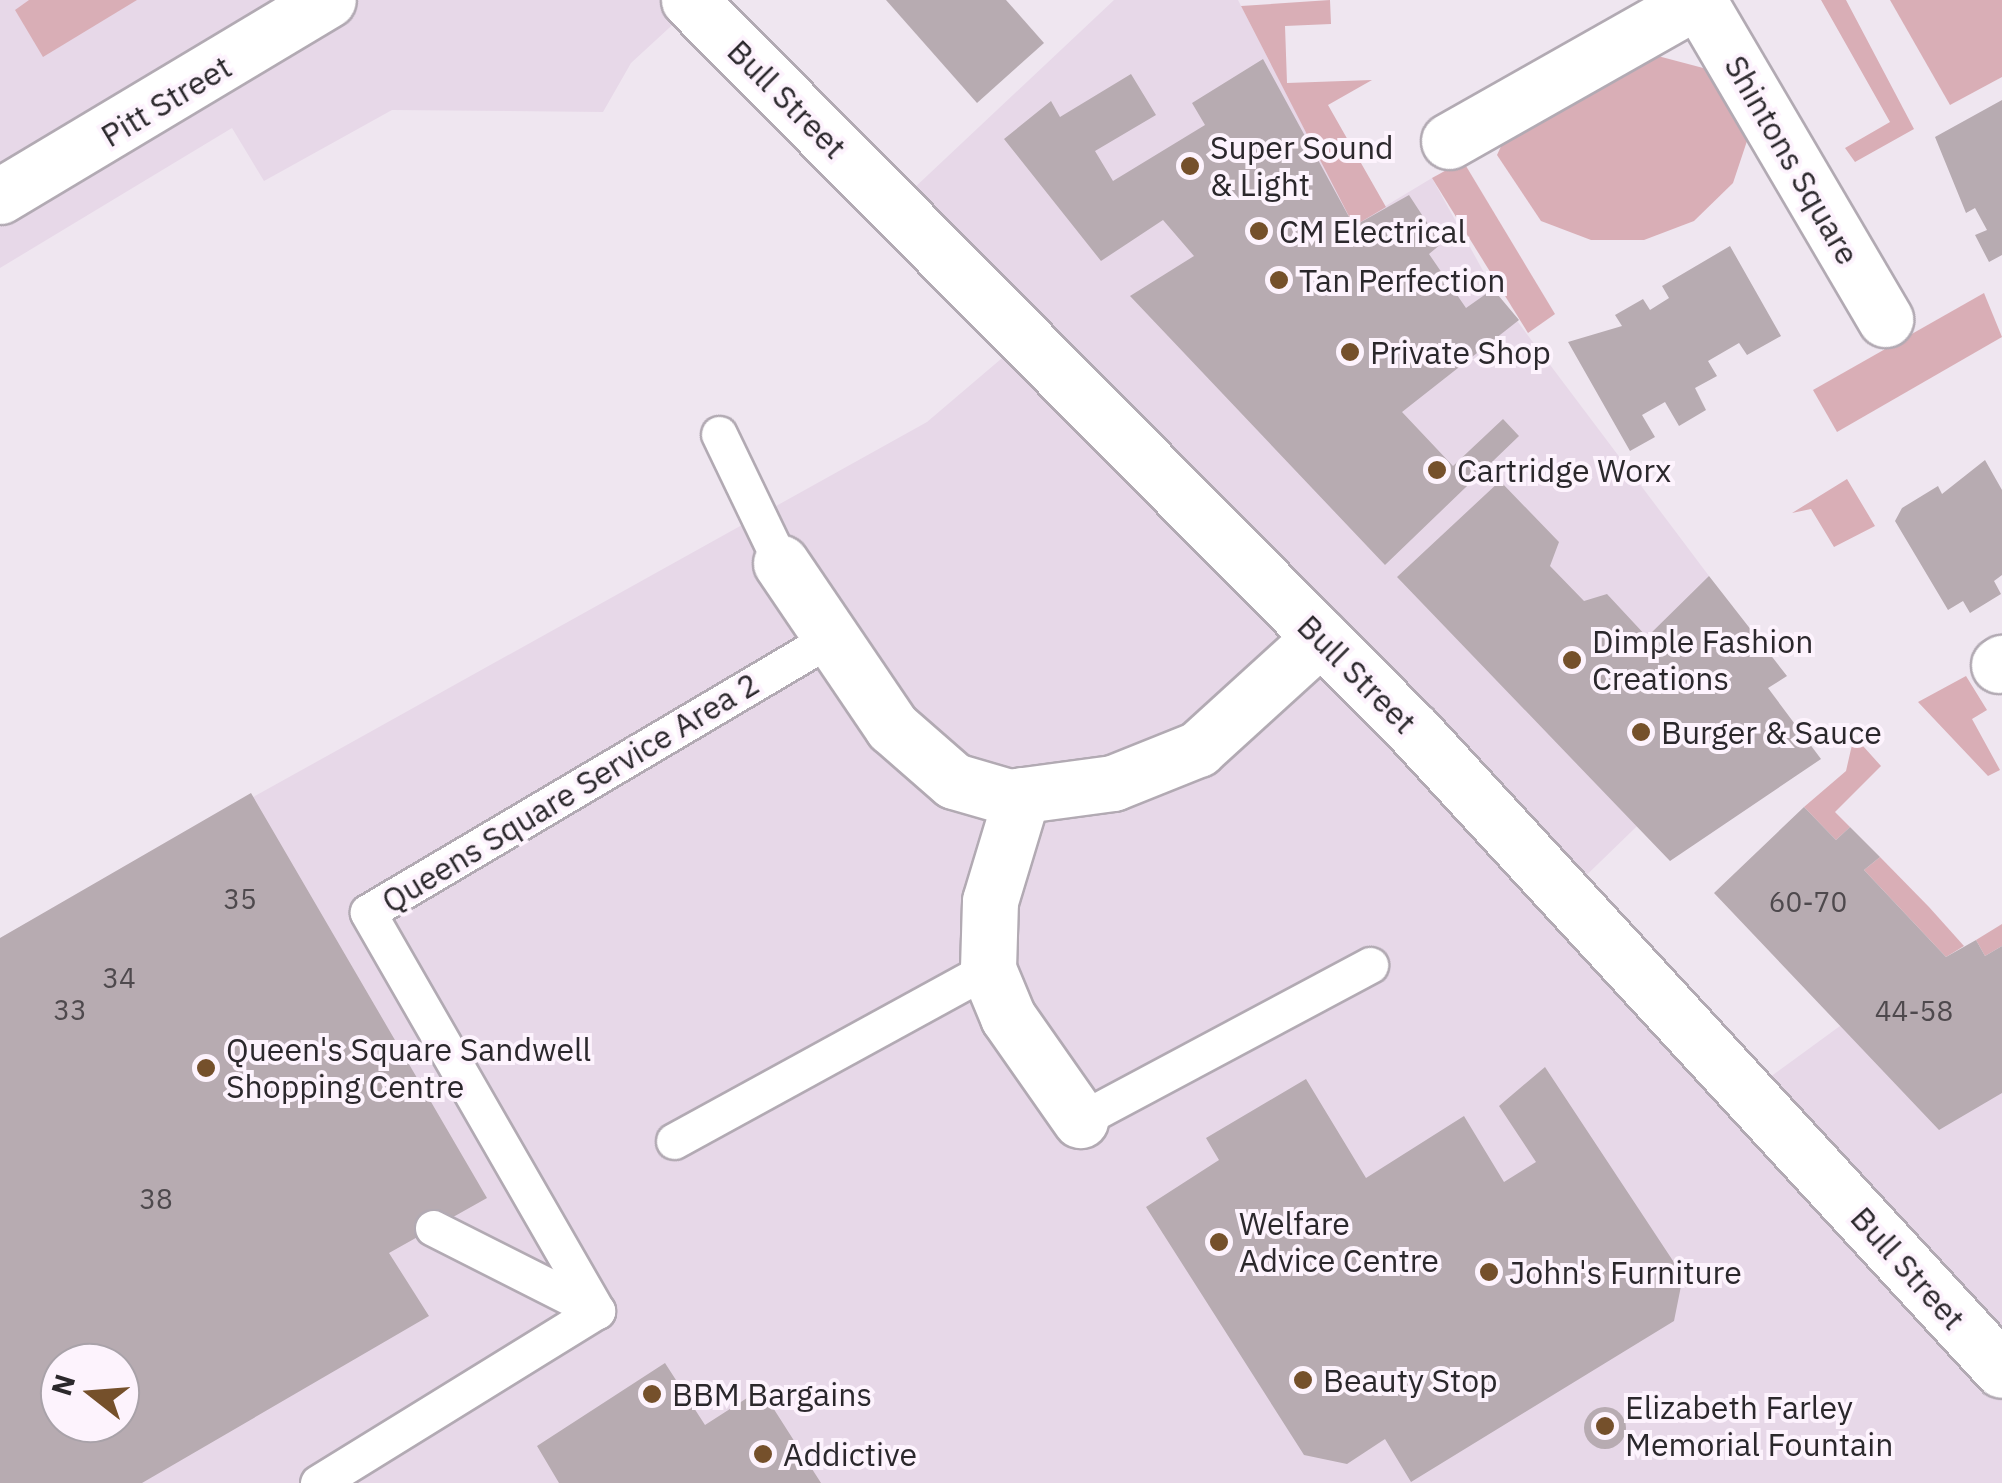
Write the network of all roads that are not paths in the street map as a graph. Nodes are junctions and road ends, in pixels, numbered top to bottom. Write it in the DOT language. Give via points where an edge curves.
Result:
graph roads {
  1 [pos="328,0"];
  2 [pos="690,0"];
  3 [pos="1698,0"];
  4 [pos="1448,141"];
  5 [pos="0,196"];
  6 [pos="1885,319"];
  7 [pos="720,434"];
  8 [pos="780,564"];
  9 [pos="1321,637"];
  10 [pos="831,638"];
  11 [pos="1022,795"];
  12 [pos="1370,964"];
  13 [pos="988,969"];
  14 [pos="1080,1120"];
  15 [pos="674,1140"];
  16 [pos="433,1228"];
  17 [pos="597,1311"];
  18 [pos="2001,1366"];
  19 [pos="318,1483"];
  1 -- 5 [label="street, Pitt Street"];
  2 -- 9 [label="street, Bull Street"];
  3 -- 4 [label="street, Shintons Square"];
  3 -- 6 [label="street, Shintons Square"];
  7 -- 8 [label="lane"];
  8 -- 10 [label="street"];
  9 -- 11 [label="street" via="1198,749 1113,783"];
  9 -- 18 [label="street, Bull Street"];
  10 -- 11 [label="street" via="892,727 954,780"];
  10 -- 17 [label="lane, Queens Square Service Area 2" via="368,912"];
  11 -- 13 [label="street" via="990,901"];
  12 -- 14 [label="lane"];
  13 -- 14 [label="street" via="1008,1017"];
  13 -- 15 [label="lane"];
  16 -- 17 [label="lane"];
  17 -- 19 [label="lane"];
}
